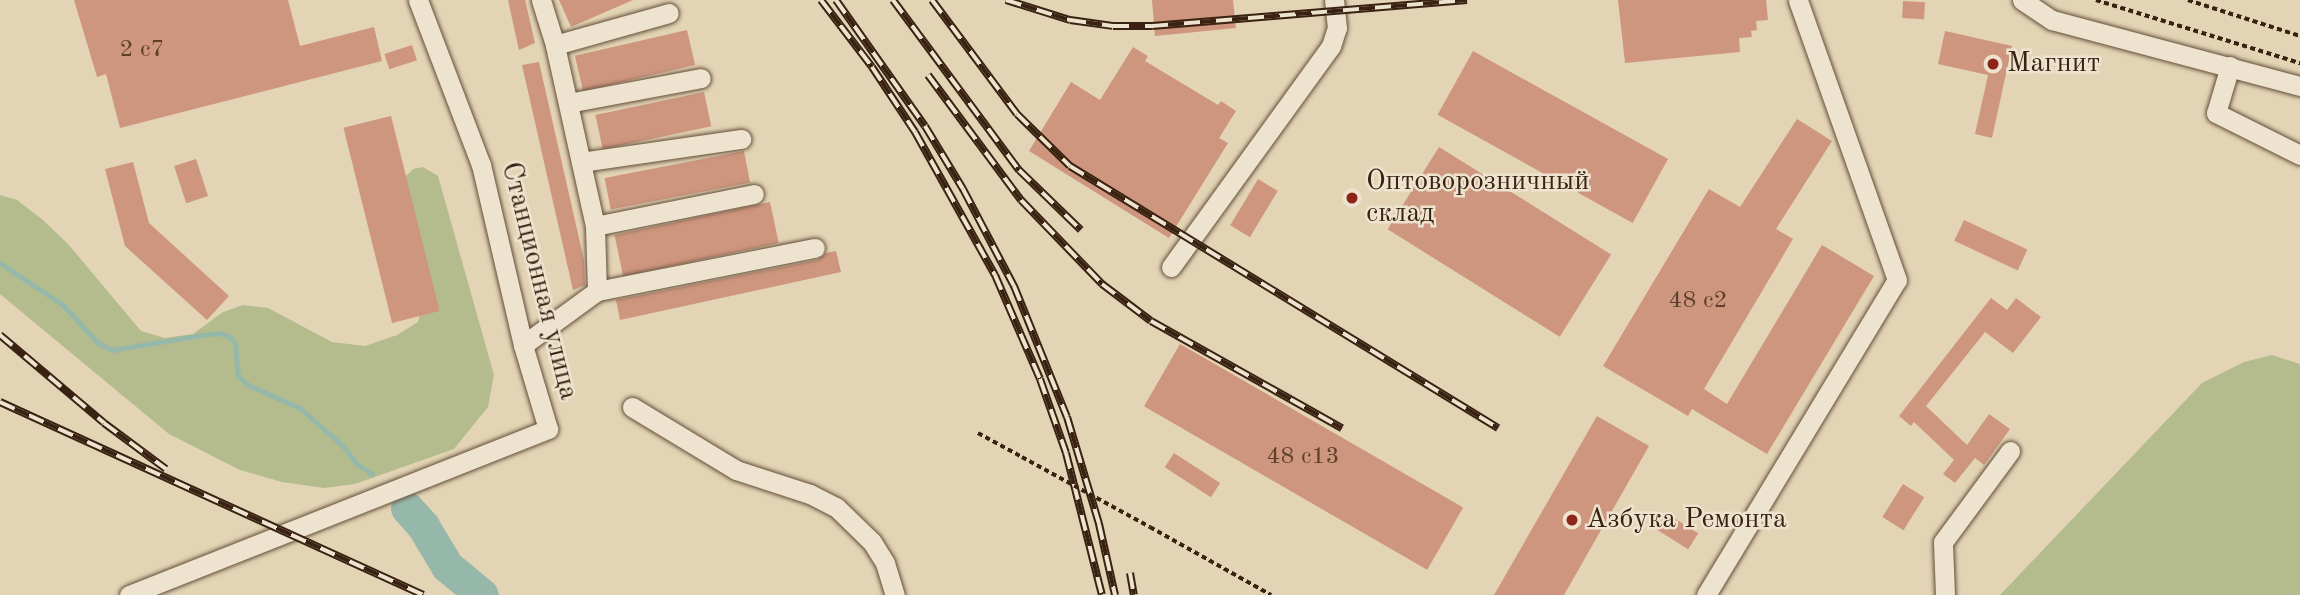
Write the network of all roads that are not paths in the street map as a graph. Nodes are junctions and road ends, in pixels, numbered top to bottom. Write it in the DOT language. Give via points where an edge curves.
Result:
graph roads {
  1 [pos="418,0"];
  2 [pos="541,0"];
  3 [pos="1334,0"];
  4 [pos="1798,0"];
  5 [pos="2022,0"];
  6 [pos="669,13"];
  7 [pos="555,46"];
  8 [pos="2230,66"];
  9 [pos="701,78"];
  10 [pos="2300,86"];
  11 [pos="568,103"];
  12 [pos="741,139"];
  13 [pos="2300,155"];
  14 [pos="581,162"];
  15 [pos="754,194"];
  16 [pos="595,226"];
  17 [pos="815,248"];
  18 [pos="1171,267"];
  19 [pos="597,291"];
  20 [pos="523,345"];
  21 [pos="632,407"];
  22 [pos="2010,451"];
  23 [pos="129,595"];
  24 [pos="895,595"];
  25 [pos="1706,595"];
  26 [pos="1945,595"];
  1 -- 20 [label="street, Станционная улица" via="481,165"];
  2 -- 7 [label="street"];
  3 -- 18 [label="street" via="1337,28 1331,46"];
  4 -- 25 [label="street" via="1897,280"];
  5 -- 8 [label="street" via="2052,20"];
  6 -- 7 [label="street"];
  7 -- 11 [label="street"];
  8 -- 10 [label="street"];
  8 -- 13 [label="street" via="2216,113"];
  9 -- 11 [label="street"];
  11 -- 14 [label="street"];
  12 -- 14 [label="street"];
  14 -- 16 [label="street"];
  15 -- 16 [label="street"];
  16 -- 19 [label="street"];
  17 -- 19 [label="street"];
  19 -- 20 [label="street"];
  20 -- 23 [label="street, Станционная улица" via="548,429"];
  21 -- 24 [label="street" via="736,470 836,507 872,542"];
  22 -- 26 [label="street" via="1943,542"];
}
